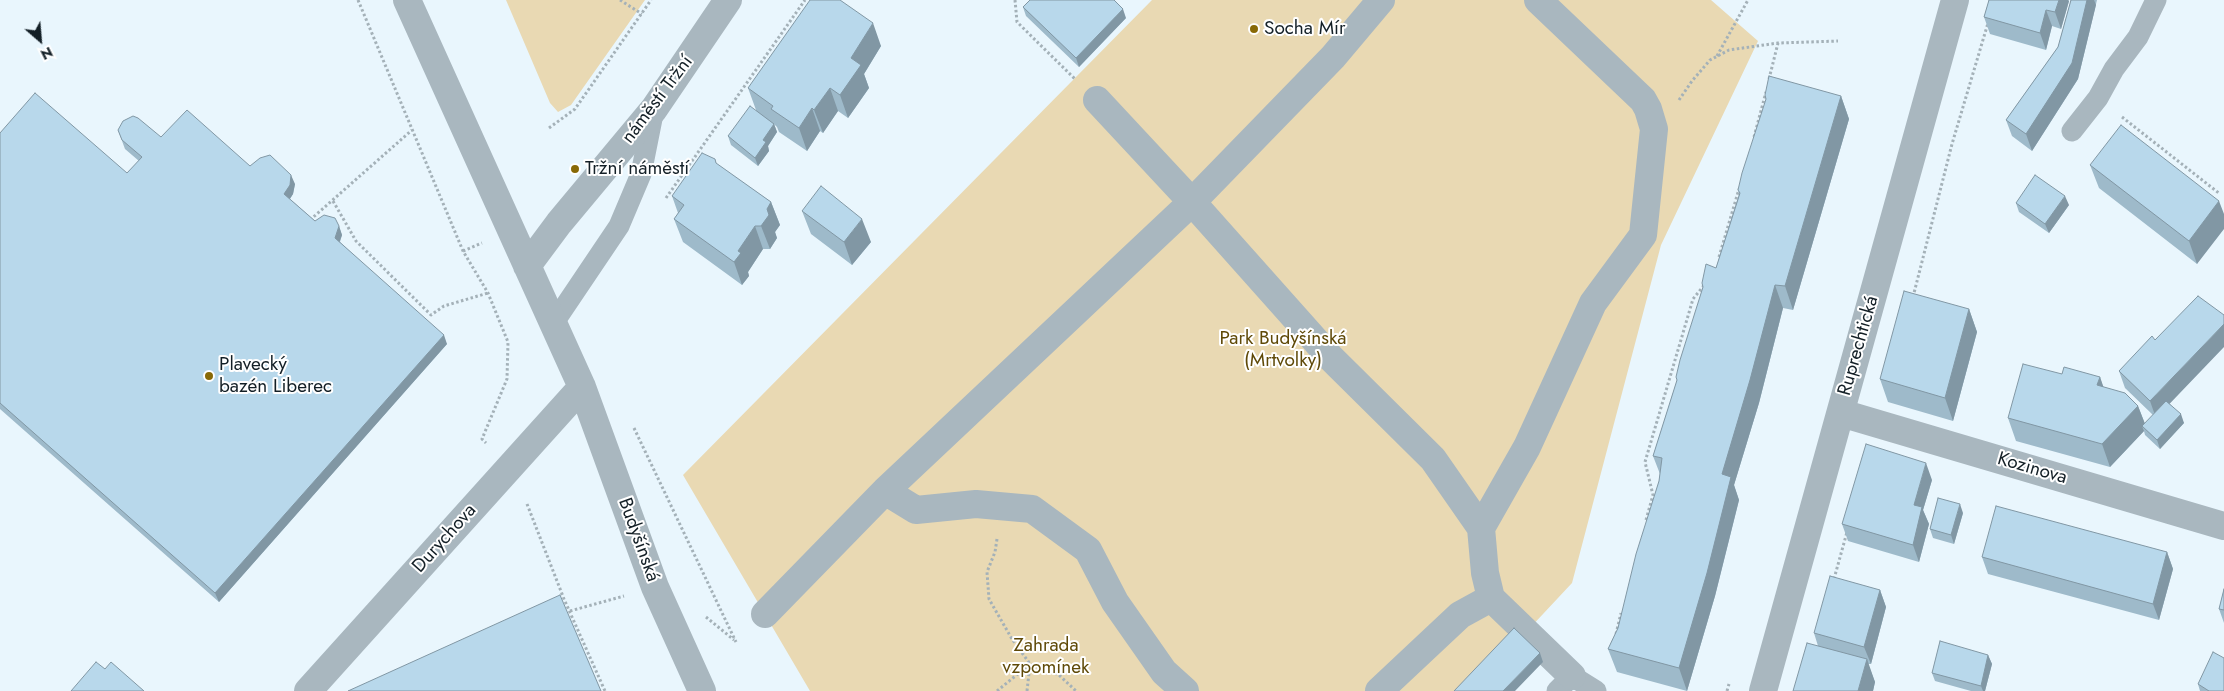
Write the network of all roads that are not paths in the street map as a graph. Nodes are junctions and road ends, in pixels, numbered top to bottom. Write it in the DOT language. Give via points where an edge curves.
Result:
graph roads {
  1 [pos="407,0"];
  2 [pos="728,0"];
  3 [pos="1381,0"];
  4 [pos="1538,0"];
  5 [pos="1955,0"];
  6 [pos="2156,0"];
  7 [pos="1096,100"];
  8 [pos="654,109"];
  9 [pos="2072,131"];
  10 [pos="1192,202"];
  11 [pos="526,266"];
  12 [pos="553,324"];
  13 [pos="582,387"];
  14 [pos="1841,413"];
  15 [pos="885,491"];
  16 [pos="2224,526"];
  17 [pos="1481,528"];
  18 [pos="1490,598"];
  19 [pos="765,614"];
  20 [pos="1564,684"];
  21 [pos="308,691"];
  22 [pos="702,691"];
  23 [pos="1185,691"];
  24 [pos="1379,691"];
  25 [pos="1596,691"];
  26 [pos="1763,691"];
  1 -- 11 [label="street"];
  2 -- 8 [label="street, náměstí Tržní"];
  3 -- 10 [label="street" via="1333,57"];
  4 -- 17 [label="street" via="1643,100 1654,129 1643,235 1593,303 1526,447"];
  5 -- 14 [label="street, Ruprechtická"];
  6 -- 9 [label="lane" via="2138,37"];
  7 -- 10 [label="street"];
  8 -- 11 [label="street, náměstí Tržní"];
  8 -- 12 [label="lane" via="641,174 619,226"];
  10 -- 15 [label="street"];
  10 -- 17 [label="street" via="1331,358 1433,459"];
  11 -- 12 [label="street"];
  12 -- 13 [label="street"];
  13 -- 21 [label="street, Durychova"];
  13 -- 22 [label="street, Budyšínská" via="655,587"];
  14 -- 16 [label="street, Kozinova"];
  14 -- 26 [label="street, Ruprechtická"];
  15 -- 19 [label="street"];
  15 -- 23 [label="street" via="916,510 976,504 1032,509 1088,550 1115,602 1164,672"];
  17 -- 18 [label="street"];
  18 -- 20 [label="street"];
  18 -- 24 [label="street" via="1460,616"];
  20 -- 25 [label="lane"];
}
